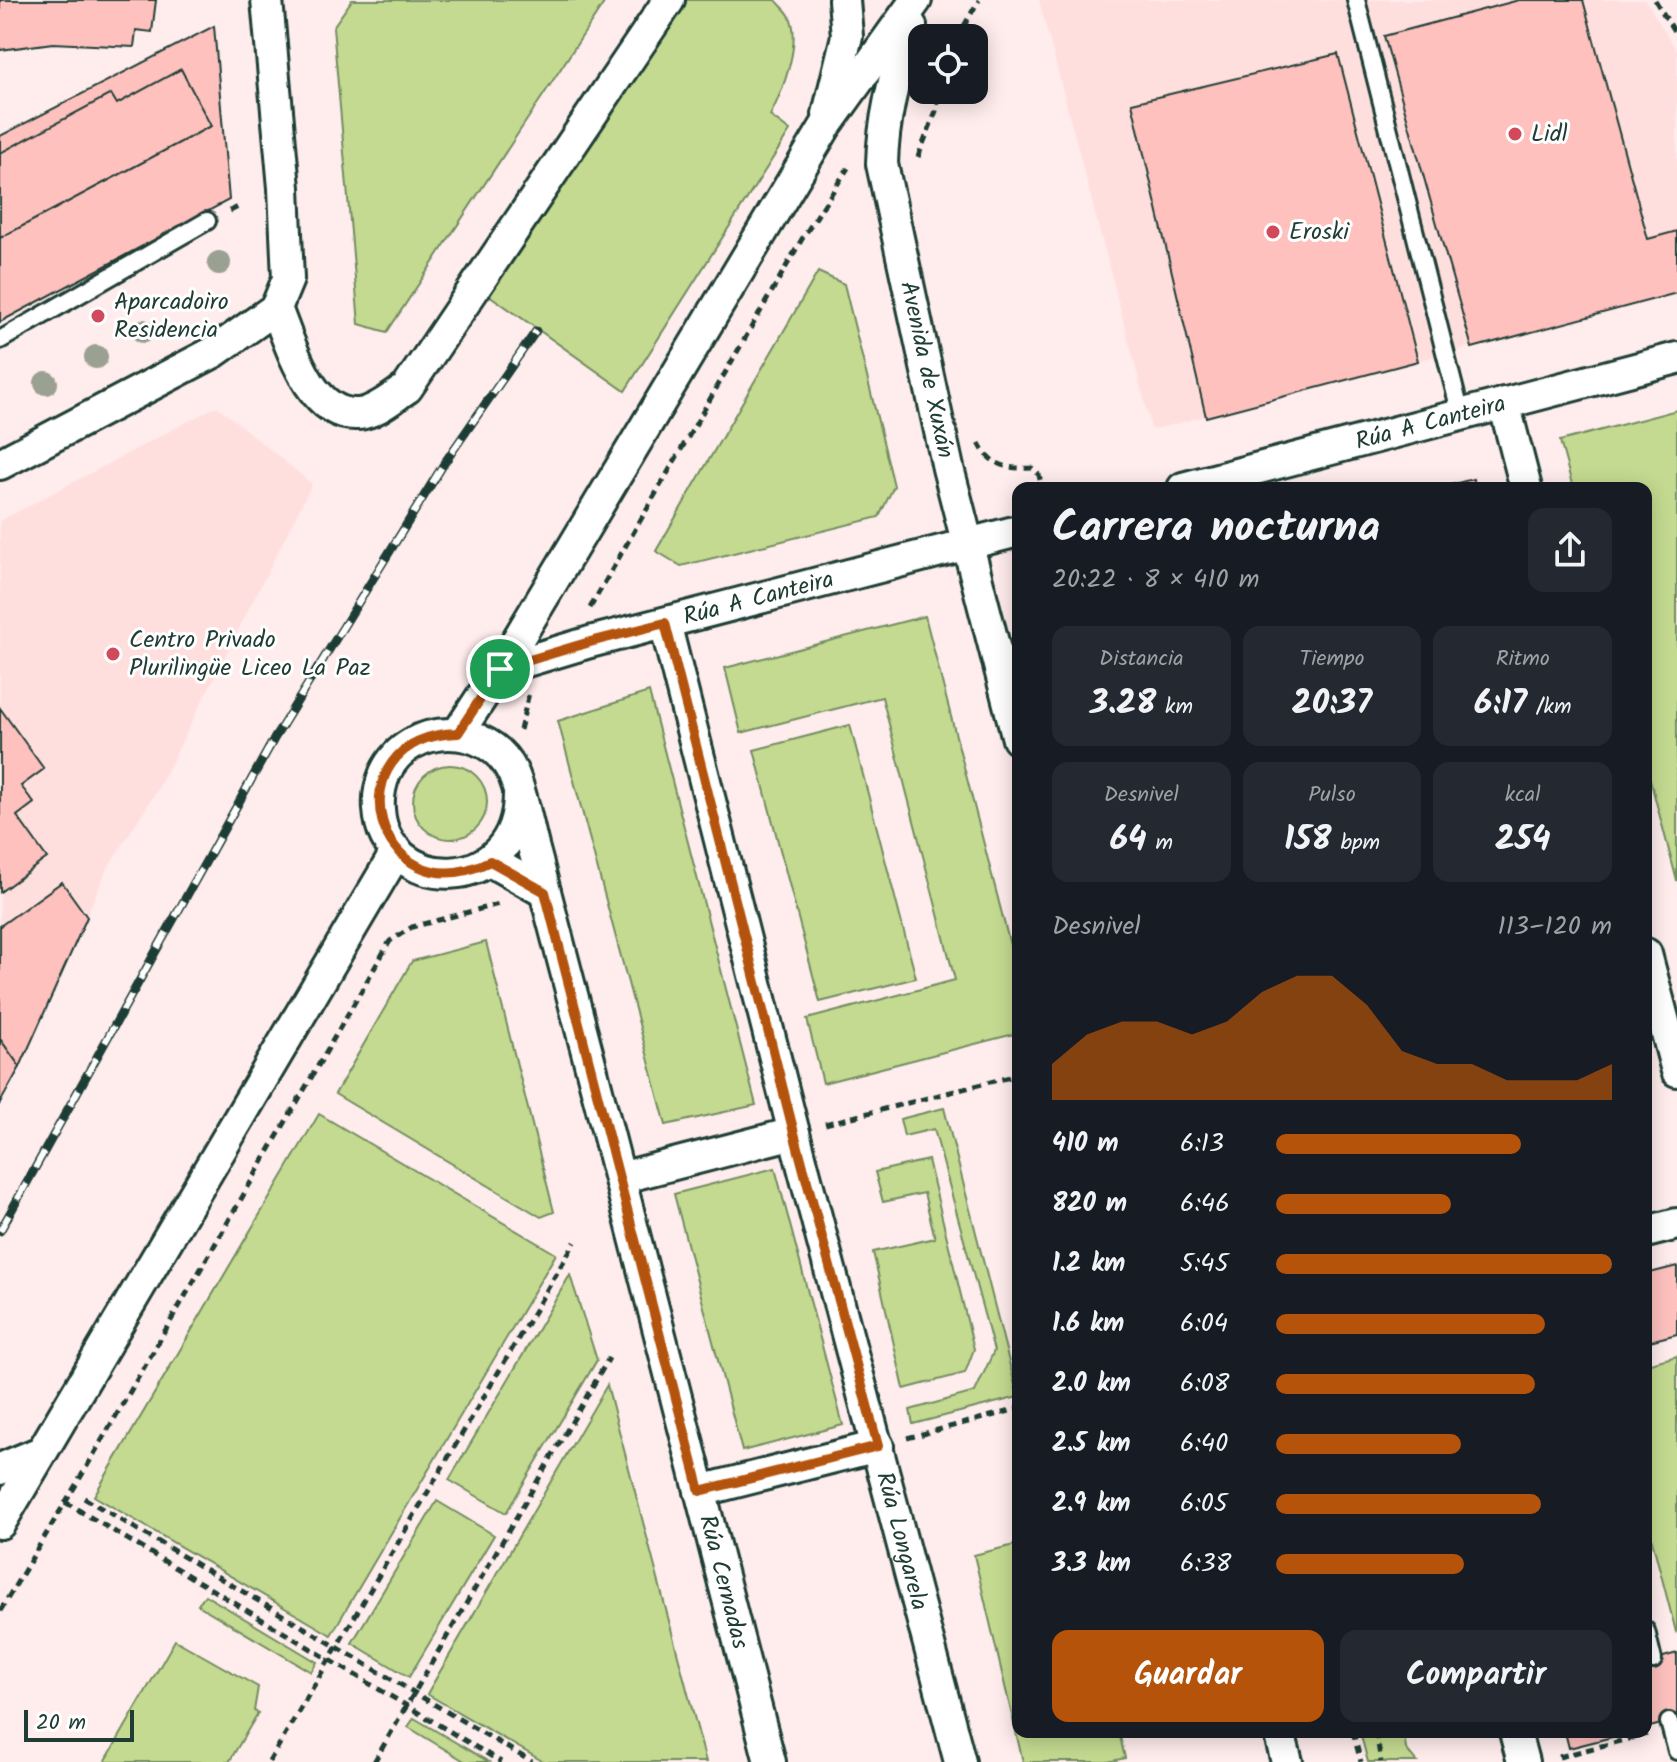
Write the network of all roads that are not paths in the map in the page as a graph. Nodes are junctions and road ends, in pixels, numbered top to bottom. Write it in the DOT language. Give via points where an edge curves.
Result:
graph roads {
  1 [pos="267,0"];
  2 [pos="669,0"];
  3 [pos="844,0"];
  4 [pos="918,0"];
  5 [pos="1356,0"];
  6 [pos="825,127"];
  7 [pos="207,221"];
  8 [pos="276,308"];
  9 [pos="0,340"];
  10 [pos="1677,358"];
  11 [pos="1504,403"];
  12 [pos="1461,415"];
  13 [pos="0,464"];
  14 [pos="1208,482"];
  15 [pos="1524,482"];
  16 [pos="1012,533"];
  17 [pos="968,545"];
  18 [pos="665,623"];
  19 [pos="500,669"];
  20 [pos="1012,716"];
  21 [pos="458,733"];
  22 [pos="519,794"];
  23 [pos="397,851"];
  24 [pos="490,861"];
  25 [pos="545,892"];
  26 [pos="1652,977"];
  27 [pos="1677,1071"];
  28 [pos="806,1129"];
  29 [pos="620,1178"];
  30 [pos="1677,1224"];
  31 [pos="1652,1230"];
  32 [pos="890,1443"];
  33 [pos="41,1452"];
  34 [pos="0,1469"];
  35 [pos="700,1491"];
  36 [pos="0,1523"];
  37 [pos="1652,1656"];
  38 [pos="1653,1660"];
  39 [pos="1669,1722"];
  40 [pos="1281,1738"];
  41 [pos="1517,1738"];
  42 [pos="1677,1751"];
  43 [pos="770,1762"];
  44 [pos="960,1762"];
  45 [pos="1287,1762"];
  46 [pos="1523,1762"];
  1 -- 8 [label="street" via="288,279"];
  2 -- 8 [label="street" via="407,388 359,414 334,409 311,389"];
  3 -- 6 [label="street" via="847,36"];
  4 -- 6 [label="street"];
  4 -- 17 [label="street, Avenida de Xuxán" via="894,74 882,164"];
  5 -- 12 [label="lane"];
  6 -- 19 [label="street"];
  7 -- 9 [label="lane"];
  8 -- 13 [label="street" via="214,352"];
  10 -- 11 [label="street, Rúa A Canteira"];
  11 -- 12 [label="street, Rúa A Canteira"];
  11 -- 15 [label="street"];
  12 -- 14 [label="street, Rúa A Canteira"];
  16 -- 17 [label="street, Rúa A Canteira"];
  17 -- 18 [label="street, Rúa A Canteira"];
  17 -- 20 [label="street, Avenida de Xuxán"];
  18 -- 19 [label="street, Rúa A Canteira"];
  18 -- 28 [label="street, Rúa Longarela"];
  19 -- 21 [label="street"];
  21 -- 22 [label="street" via="499,753 513,772"];
  21 -- 23 [label="street" via="416,741 386,771 379,813"];
  22 -- 24 [label="street" via="514,831"];
  22 -- 25 [label="street, Rúa Cernadas"];
  23 -- 24 [label="street" via="413,864 442,873 472,870"];
  23 -- 33 [label="street"];
  24 -- 25 [label="street"];
  25 -- 29 [label="street, Rúa Cernadas"];
  26 -- 27 [label="street"];
  28 -- 29 [label="street"];
  28 -- 32 [label="street, Rúa Longarela"];
  29 -- 35 [label="street, Rúa Cernadas"];
  30 -- 31 [label="street"];
  32 -- 35 [label="street"];
  32 -- 44 [label="street, Rúa Longarela"];
  33 -- 34 [label="street"];
  33 -- 36 [label="street"];
  35 -- 43 [label="street, Rúa Cernadas"];
  37 -- 38 [label="lane"];
  39 -- 42 [label="lane"];
  40 -- 45 [label="street"];
  41 -- 46 [label="street"];
}
